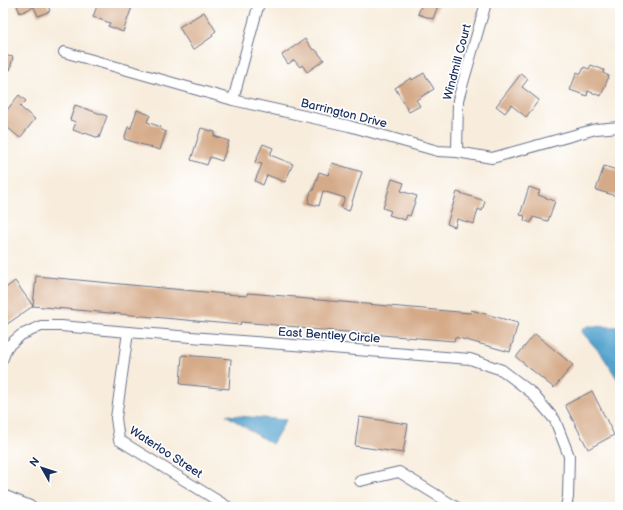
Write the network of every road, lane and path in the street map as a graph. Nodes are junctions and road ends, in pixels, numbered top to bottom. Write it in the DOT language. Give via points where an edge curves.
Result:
graph roads {
  1 [pos="260,3"];
  2 [pos="486,3"];
  3 [pos="64,52"];
  4 [pos="233,100"];
  5 [pos="620,127"];
  6 [pos="457,152"];
  7 [pos="128,332"];
  8 [pos="3,358"];
  9 [pos="360,481"];
  10 [pos="3,496"];
  11 [pos="30,507"];
  12 [pos="228,507"];
  13 [pos="456,507"];
  14 [pos="566,507"];
  1 -- 4 [label="street"];
  2 -- 6 [label="street, Windmill Court" via="458,100"];
  3 -- 4 [label="street, Barrington Drive"];
  4 -- 6 [label="street, Barrington Drive" via="349,126 438,151"];
  5 -- 6 [label="street, Barrington Drive" via="596,129 492,158"];
  7 -- 8 [label="street, East Bentley Circle" via="41,326 21,335 7,347"];
  7 -- 12 [label="street, Waterloo Street" via="116,418 119,440"];
  7 -- 14 [label="street, East Bentley Circle" via="470,359 502,370 532,393 555,420 569,456"];
  9 -- 13 [label="street" via="399,472"];
  10 -- 11 [label="street"];
}
